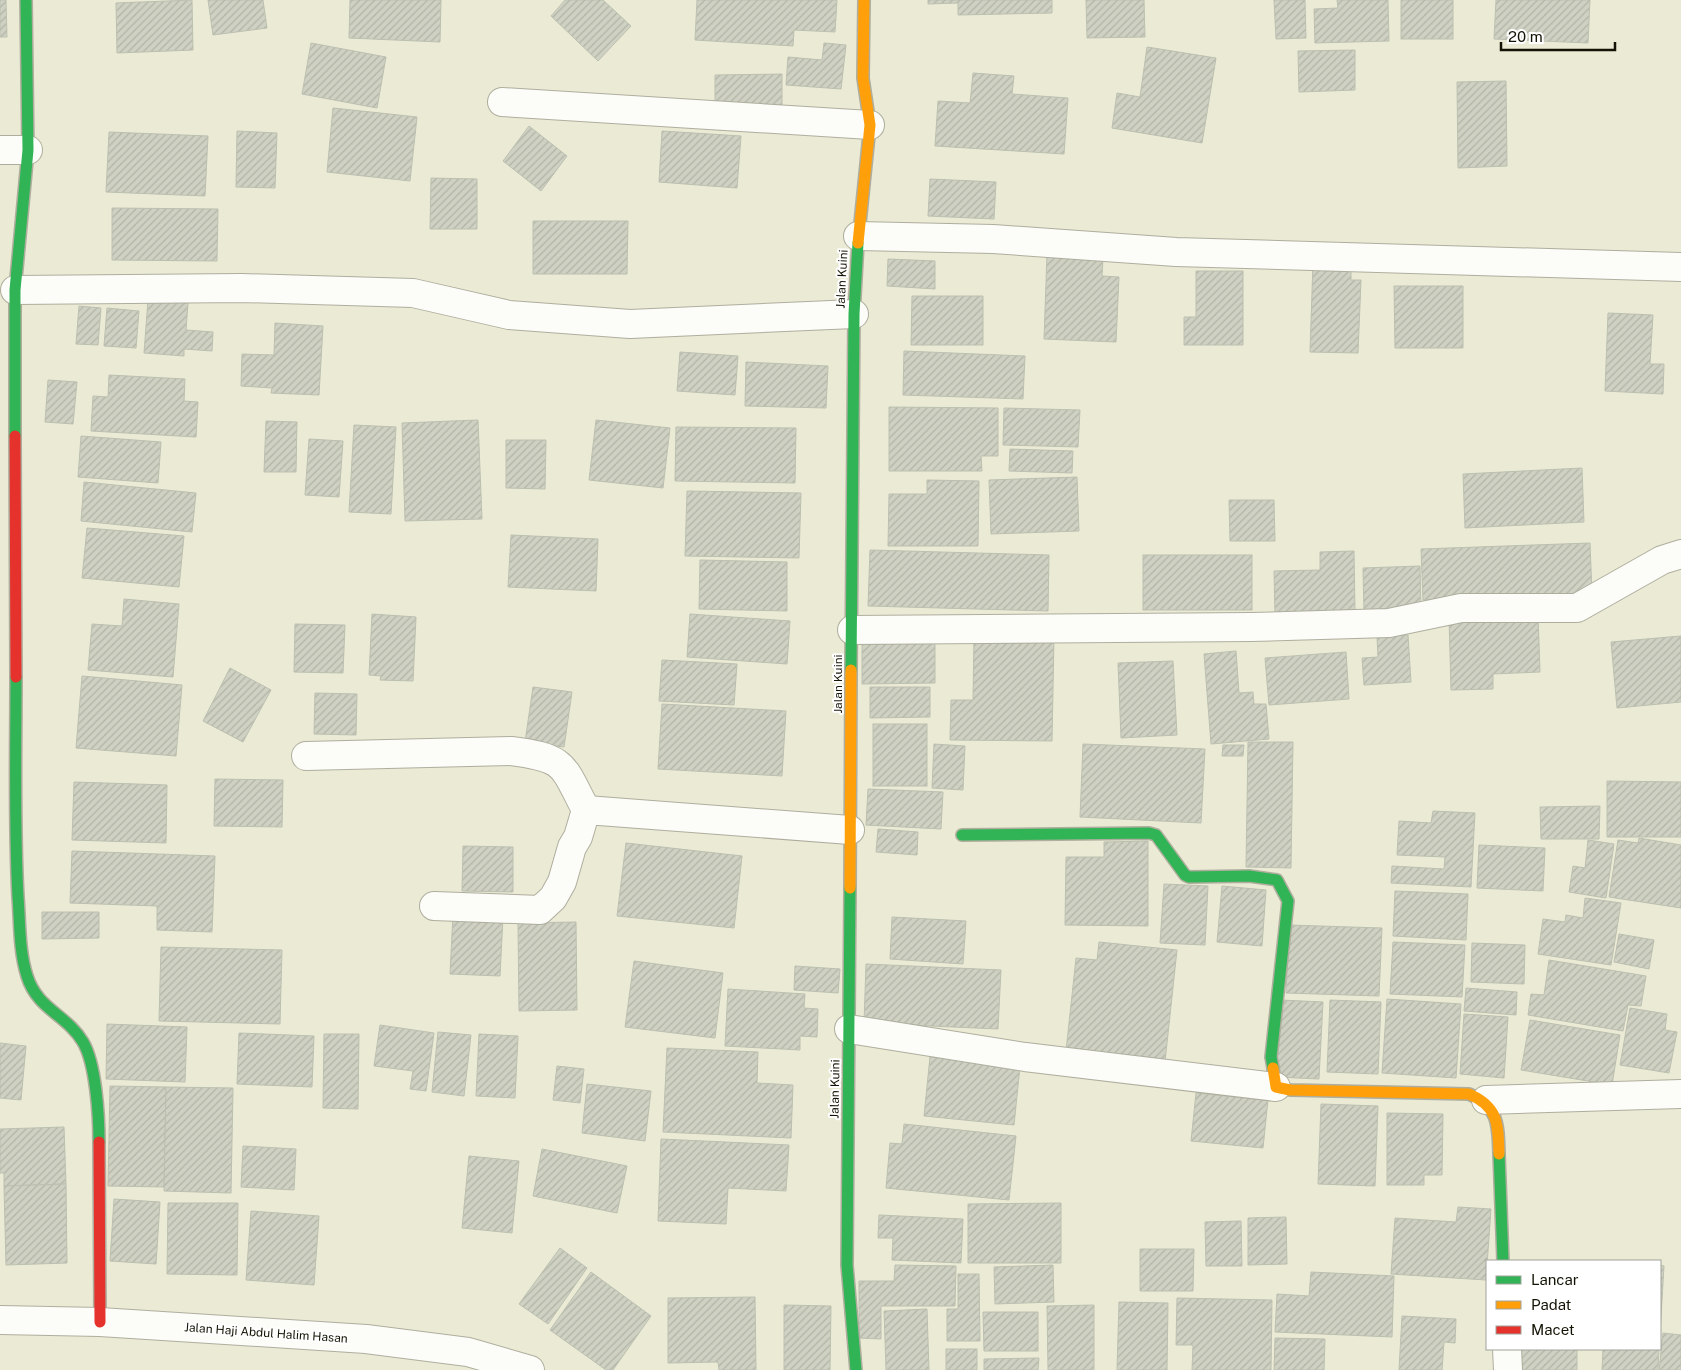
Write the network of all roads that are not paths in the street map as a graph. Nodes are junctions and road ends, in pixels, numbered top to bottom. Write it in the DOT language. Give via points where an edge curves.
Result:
graph roads {
  1 [pos="26,0"];
  2 [pos="864,0"];
  3 [pos="502,102"];
  4 [pos="870,124"];
  5 [pos="0,150"];
  6 [pos="28,150"];
  7 [pos="858,236"];
  8 [pos="1681,267"];
  9 [pos="15,290"];
  10 [pos="854,314"];
  11 [pos="1681,554"];
  12 [pos="852,630"];
  13 [pos="306,756"];
  14 [pos="586,810"];
  15 [pos="850,830"];
  16 [pos="962,835"];
  17 [pos="434,906"];
  18 [pos="849,1029"];
  19 [pos="1276,1087"];
  20 [pos="1681,1094"];
  21 [pos="1486,1100"];
  22 [pos="1503,1260"];
  23 [pos="0,1320"];
  24 [pos="100,1322"];
  25 [pos="1507,1350"];
  26 [pos="530,1370"];
  27 [pos="856,1370"];
  28 [pos="1508,1370"];
  1 -- 6 [label="street"];
  2 -- 4 [label="street, Jalan Kuini" via="863,78"];
  3 -- 4 [label="street"];
  4 -- 7 [label="street, Jalan Kuini"];
  5 -- 6 [label="street"];
  6 -- 9 [label="street"];
  7 -- 8 [label="street" via="993,240 1176,252"];
  7 -- 10 [label="street, Jalan Kuini"];
  9 -- 10 [label="street" via="242,288 413,293 509,315 630,324"];
  9 -- 24 [label="street" via="16,859 21,944 27,977 39,1001 83,1042 95,1082 99,1127"];
  10 -- 12 [label="street, Jalan Kuini"];
  11 -- 12 [label="street" via="1662,560 1577,608 1461,608 1389,623"];
  12 -- 15 [label="street, Jalan Kuini"];
  13 -- 14 [label="street" via="512,751 534,754 559,762"];
  14 -- 15 [label="street"];
  14 -- 17 [label="street" via="562,882 553,898 540,910"];
  15 -- 18 [label="street, Jalan Kuini"];
  16 -- 19 [label="street" via="1144,832 1156,835 1185,875 1190,877 1264,876 1277,880 1288,901 1271,1057"];
  18 -- 19 [label="street" via="1025,1056"];
  18 -- 27 [label="street, Jalan Kuini" via="847,1265"];
  19 -- 21 [label="street" via="1469,1094"];
  20 -- 21 [label="street"];
  21 -- 22 [label="street" via="1496,1116 1498,1134"];
  23 -- 24 [label="street, Jalan Haji Abdul Halim Hasan"];
  24 -- 26 [label="street, Jalan Haji Abdul Halim Hasan" via="366,1339 468,1352"];
  25 -- 28 [label="street"];
}
